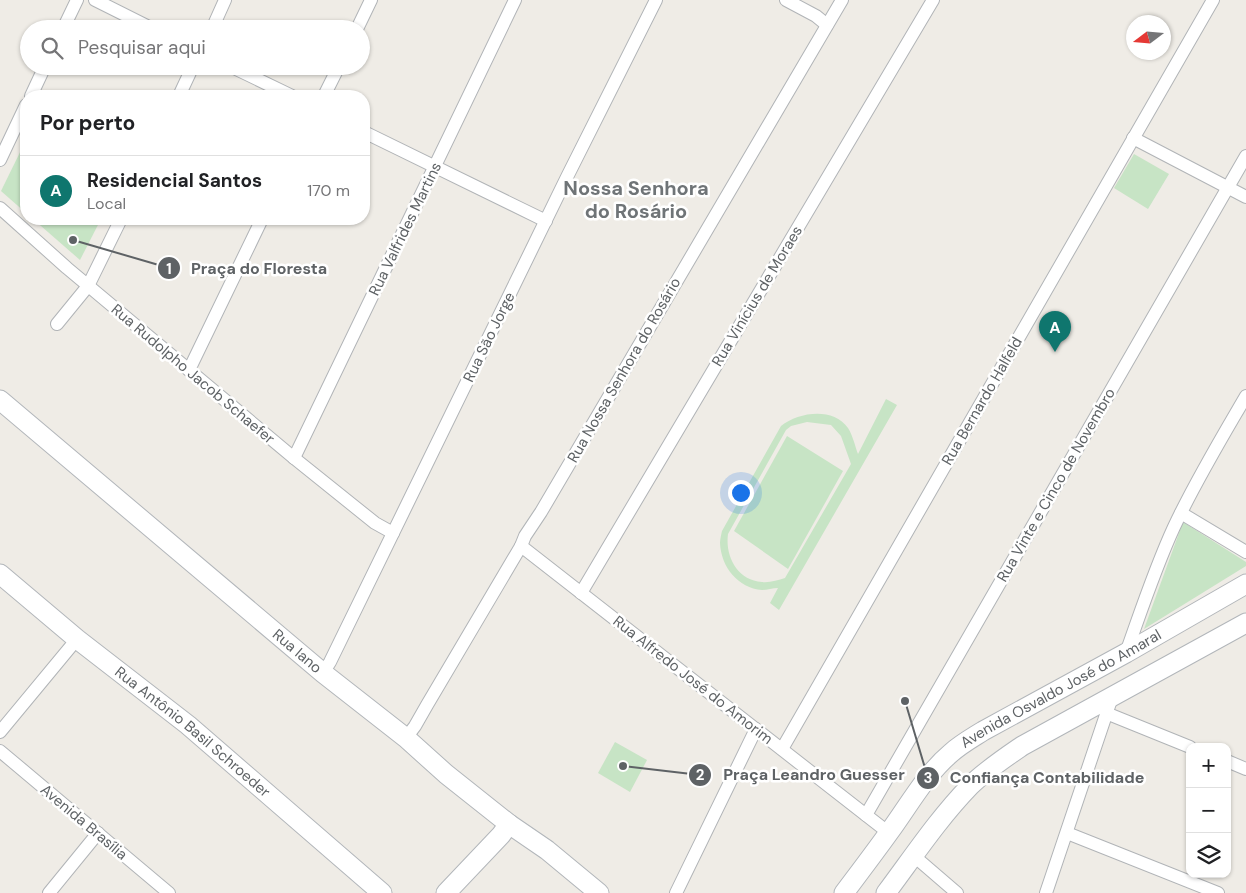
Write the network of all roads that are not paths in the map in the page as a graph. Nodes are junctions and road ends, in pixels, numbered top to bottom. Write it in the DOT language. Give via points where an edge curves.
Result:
graph roads {
  1 [pos="77,0"];
  2 [pos="95,0"];
  3 [pos="225,0"];
  4 [pos="371,0"];
  5 [pos="515,0"];
  6 [pos="656,0"];
  7 [pos="786,0"];
  8 [pos="842,0"];
  9 [pos="933,0"];
  10 [pos="1212,0"];
  11 [pos="67,20"];
  12 [pos="135,20"];
  13 [pos="216,20"];
  14 [pos="361,20"];
  15 [pos="827,25"];
  16 [pos="41,75"];
  17 [pos="190,75"];
  18 [pos="249,75"];
  19 [pos="334,75"];
  20 [pos="34,90"];
  21 [pos="182,90"];
  22 [pos="280,90"];
  23 [pos="327,90"];
  24 [pos="20,118"];
  25 [pos="370,135"];
  26 [pos="1133,138"];
  27 [pos="1246,156"];
  28 [pos="0,160"];
  29 [pos="435,167"];
  30 [pos="1228,188"];
  31 [pos="1246,197"];
  32 [pos="0,208"];
  33 [pos="546,221"];
  34 [pos="118,225"];
  35 [pos="259,225"];
  36 [pos="88,286"];
  37 [pos="57,324"];
  38 [pos="189,370"];
  39 [pos="1246,396"];
  40 [pos="0,400"];
  41 [pos="294,458"];
  42 [pos="1180,513"];
  43 [pos="393,533"];
  44 [pos="521,546"];
  45 [pos="1246,552"];
  46 [pos="0,574"];
  47 [pos="1246,584"];
  48 [pos="581,593"];
  49 [pos="1246,623"];
  50 [pos="77,639"];
  51 [pos="1126,652"];
  52 [pos="323,673"];
  53 [pos="1109,705"];
  54 [pos="756,729"];
  55 [pos="0,732"];
  56 [pos="406,738"];
  57 [pos="1186,745"];
  58 [pos="782,749"];
  59 [pos="0,751"];
  60 [pos="1231,763"];
  61 [pos="1246,769"];
  62 [pos="866,815"];
  63 [pos="509,824"];
  64 [pos="98,833"];
  65 [pos="889,833"];
  66 [pos="1067,833"];
  67 [pos="914,856"];
  68 [pos="50,893"];
  69 [pos="169,893"];
  70 [pos="382,893"];
  71 [pos="446,893"];
  72 [pos="599,893"];
  73 [pos="676,893"];
  74 [pos="844,893"];
  75 [pos="886,893"];
  76 [pos="957,893"];
  77 [pos="1046,893"];
  78 [pos="1218,893"];
  1 -- 11 [label="street"];
  2 -- 12 [label="street"];
  3 -- 13 [label="street"];
  4 -- 14 [label="street"];
  5 -- 29 [label="street, Rua Valfrides Martins"];
  6 -- 33 [label="street, Rua São Jorge"];
  7 -- 15 [label="street"];
  8 -- 15 [label="street, Rua Nossa Senhora do Rosário"];
  9 -- 48 [label="street, Rua Vinícius de Moraes"];
  10 -- 26 [label="street, Rua Bernardo Halfeld"];
  15 -- 44 [label="street, Rua Nossa Senhora do Rosário"];
  16 -- 20 [label="street"];
  17 -- 21 [label="street"];
  18 -- 22 [label="street"];
  19 -- 23 [label="street"];
  24 -- 28 [label="street"];
  25 -- 29 [label="street"];
  26 -- 30 [label="street"];
  26 -- 58 [label="street, Rua Bernardo Halfeld"];
  27 -- 30 [label="street, Rua Vinte e Cinco de Novembro"];
  29 -- 33 [label="street"];
  29 -- 41 [label="street, Rua Valfrides Martins"];
  30 -- 31 [label="street"];
  30 -- 62 [label="street, Rua Vinte e Cinco de Novembro"];
  32 -- 36 [label="street, Rua Rudolpho Jacob Schaefer"];
  33 -- 43 [label="street, Rua São Jorge"];
  34 -- 36 [label="street"];
  35 -- 38 [label="street"];
  36 -- 37 [label="street"];
  36 -- 38 [label="street, Rua Rudolpho Jacob Schaefer"];
  38 -- 41 [label="street, Rua Rudolpho Jacob Schaefer"];
  39 -- 42 [label="street"];
  40 -- 52 [label="main road, Rua Iano"];
  41 -- 43 [label="street, Rua Rudolpho Jacob Schaefer" via="375,523"];
  42 -- 45 [label="street"];
  42 -- 51 [label="street"];
  43 -- 52 [label="street, Rua São Jorge"];
  44 -- 48 [label="street, Rua Alfredo José do Amorim"];
  44 -- 56 [label="street, Rua Nossa Senhora do Rosário"];
  46 -- 50 [label="main road, Rua Antônio Basil Schroeder"];
  47 -- 51 [label="main road, Avenida Osvaldo José do Amaral"];
  48 -- 54 [label="street, Rua Alfredo José do Amorim"];
  49 -- 53 [label="main road, Avenida Osvaldo José do Amaral"];
  50 -- 55 [label="street"];
  50 -- 70 [label="main road, Rua Antônio Basil Schroeder" via="188,725"];
  51 -- 65 [label="main road, Avenida Osvaldo José do Amaral" via="983,731 952,752 924,782"];
  52 -- 56 [label="main road, Rua Iano"];
  53 -- 57 [label="street"];
  53 -- 66 [label="street"];
  53 -- 67 [label="main road, Avenida Osvaldo José do Amaral" via="1022,746 991,767 945,814"];
  54 -- 58 [label="street, Rua Alfredo José do Amorim"];
  54 -- 73 [label="street"];
  56 -- 63 [label="main road, Rua Iano"];
  58 -- 62 [label="street, Rua Alfredo José do Amorim"];
  59 -- 64 [label="street, Avenida Brasília"];
  60 -- 61 [label="street"];
  62 -- 65 [label="street, Rua Alfredo José do Amorim"];
  63 -- 71 [label="main road"];
  63 -- 72 [label="main road, Rua Iano"];
  64 -- 68 [label="street"];
  64 -- 69 [label="street, Avenida Brasília"];
  65 -- 74 [label="main road, Avenida Osvaldo José do Amaral"];
  66 -- 77 [label="street"];
  66 -- 78 [label="street"];
  67 -- 75 [label="main road, Avenida Osvaldo José do Amaral"];
  67 -- 76 [label="street"];
}
